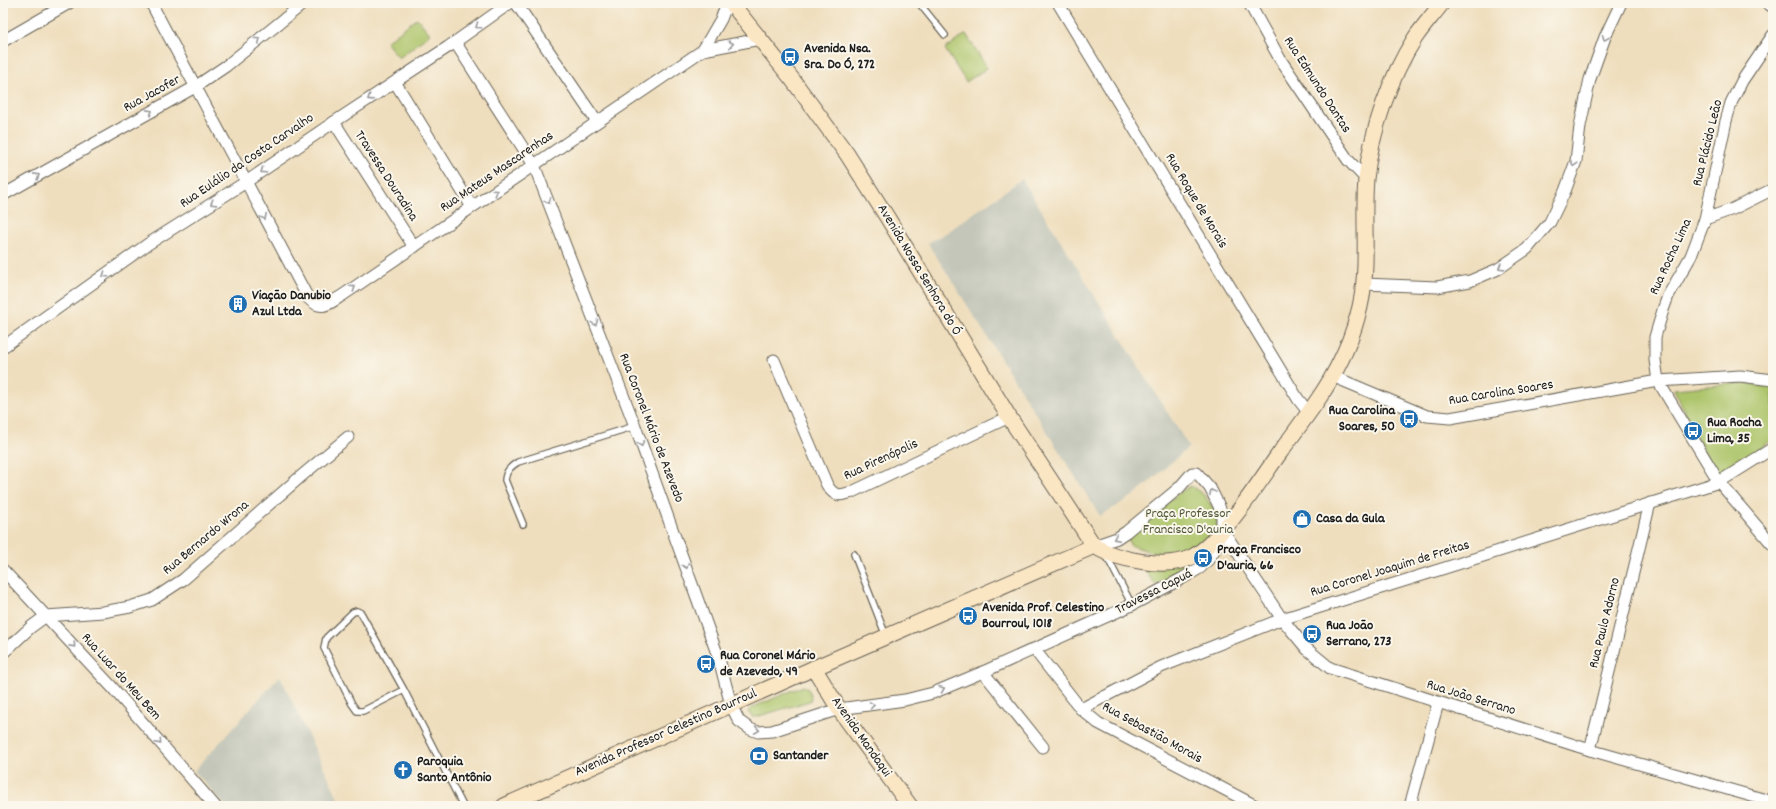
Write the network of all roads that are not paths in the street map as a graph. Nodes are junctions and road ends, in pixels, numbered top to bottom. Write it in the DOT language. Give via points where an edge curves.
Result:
graph roads {
  1 [pos="69,3"];
  2 [pos="151,3"];
  3 [pos="304,3"];
  4 [pos="510,3"];
  5 [pos="516,3"];
  6 [pos="726,3"];
  7 [pos="731,3"];
  8 [pos="919,3"];
  9 [pos="1058,3"];
  10 [pos="1249,3"];
  11 [pos="1442,3"];
  12 [pos="1621,3"];
  13 [pos="1767,3"];
  14 [pos="1773,7"];
  15 [pos="945,35"];
  16 [pos="1773,35"];
  17 [pos="760,39"];
  18 [pos="3,41"];
  19 [pos="455,42"];
  20 [pos="703,50"];
  21 [pos="395,82"];
  22 [pos="196,87"];
  23 [pos="334,122"];
  24 [pos="597,122"];
  25 [pos="534,165"];
  26 [pos="1366,179"];
  27 [pos="246,182"];
  28 [pos="1773,189"];
  29 [pos="3,195"];
  30 [pos="472,207"];
  31 [pos="1705,219"];
  32 [pos="414,247"];
  33 [pos="1364,284"];
  34 [pos="3,347"];
  35 [pos="774,360"];
  36 [pos="1332,376"];
  37 [pos="1773,380"];
  38 [pos="1658,381"];
  39 [pos="1308,413"];
  40 [pos="1009,417"];
  41 [pos="635,426"];
  42 [pos="348,437"];
  43 [pos="1773,448"];
  44 [pos="1719,482"];
  45 [pos="1650,503"];
  46 [pos="523,524"];
  47 [pos="1222,529"];
  48 [pos="1773,544"];
  49 [pos="1099,549"];
  50 [pos="854,554"];
  51 [pos="3,570"];
  52 [pos="1132,605"];
  53 [pos="46,616"];
  54 [pos="1282,619"];
  55 [pos="886,637"];
  56 [pos="1034,649"];
  57 [pos="3,653"];
  58 [pos="814,668"];
  59 [pos="983,672"];
  60 [pos="404,690"];
  61 [pos="1438,703"];
  62 [pos="731,704"];
  63 [pos="840,709"];
  64 [pos="1081,709"];
  65 [pos="1043,747"];
  66 [pos="1590,750"];
  67 [pos="534,800"];
  68 [pos="1773,802"];
  69 [pos="215,806"];
  70 [pos="463,806"];
  71 [pos="504,806"];
  72 [pos="910,806"];
  73 [pos="1256,806"];
  74 [pos="1410,806"];
  1 -- 18 [label="street"];
  2 -- 22 [label="street"];
  22 -- 3 [label="street, Rua Jacofer, one-way"];
  4 -- 19 [label="street, Rua Eulálio da Costa Carvalho, one-way"];
  5 -- 24 [label="street"];
  6 -- 20 [label="street, Rua Mateus Mascarenhas" via="721,19"];
  7 -- 17 [label="main road, Avenida Nossa Senhora do Ó"];
  8 -- 15 [label="lane"];
  9 -- 39 [label="street, Rua Roque de Morais"];
  10 -- 26 [label="street, Rua Edmundo Dantas" via="1280,59 1348,160"];
  11 -- 26 [label="main road" via="1416,38 1393,79 1372,144"];
  12 -- 33 [label="street, one-way" via="1590,79 1576,161 1565,191 1550,222 1527,249 1498,269 1470,281 1437,287"];
  13 -- 14 [label="street"];
  16 -- 31 [label="street, Rua Plácido Leão" via="1742,81 1731,104"];
  20 -- 17 [label="street, Rua Mateus Mascarenhas, one-way"];
  17 -- 40 [label="main road, Avenida Nossa Senhora do Ó" via="846,154"];
  19 -- 21 [label="street, Rua Eulálio da Costa Carvalho"];
  19 -- 25 [label="street, Rua Coronel Mário de Azevedo"];
  20 -- 24 [label="street, Rua Mateus Mascarenhas"];
  21 -- 23 [label="street, Rua Eulálio da Costa Carvalho, one-way"];
  21 -- 30 [label="street"];
  22 -- 27 [label="street"];
  29 -- 22 [label="street, Rua Jacofer, one-way"];
  23 -- 27 [label="street, Rua Eulálio da Costa Carvalho, one-way"];
  23 -- 32 [label="street, Travessa Douradina"];
  24 -- 25 [label="street, Rua Mateus Mascarenhas"];
  30 -- 25 [label="street, Rua Mateus Mascarenhas, one-way"];
  25 -- 41 [label="street, Rua Coronel Mário de Azevedo, one-way"];
  26 -- 33 [label="main road"];
  27 -- 32 [label="street, Rua Mateus Mascarenhas, one-way" via="308,298 315,305 329,303"];
  27 -- 34 [label="street, Rua Eulálio da Costa Carvalho, one-way" via="148,244"];
  28 -- 31 [label="street, Rua Rocha Lima" via="1733,209"];
  30 -- 32 [label="street, Rua Mateus Mascarenhas"];
  31 -- 38 [label="street, Rua Rocha Lima" via="1691,256 1668,296 1655,337"];
  33 -- 36 [label="main road" via="1358,317"];
  35 -- 40 [label="street, Rua Pirenópolis" via="827,485 834,494 840,496"];
  36 -- 38 [label="street, Rua Carolina Soares" via="1427,416 1450,418"];
  36 -- 39 [label="main road"];
  37 -- 38 [label="street, Rua Carolina Soares" via="1740,376"];
  38 -- 44 [label="street"];
  39 -- 47 [label="main road" via="1244,504"];
  40 -- 49 [label="main road, Avenida Nossa Senhora do Ó"];
  41 -- 46 [label="lane" via="518,462 510,467 505,480"];
  41 -- 62 [label="street, Rua Coronel Mário de Azevedo, one-way" via="719,659"];
  42 -- 53 [label="street, Rua Bernardo Wrona" via="184,579 152,600 103,612"];
  43 -- 44 [label="street, Rua Coronel Joaquim de Freitas"];
  44 -- 45 [label="street, Rua Coronel Joaquim de Freitas"];
  44 -- 48 [label="street"];
  45 -- 54 [label="street, Rua Coronel Joaquim de Freitas"];
  45 -- 66 [label="street, Rua Paulo Adorno"];
  47 -- 49 [label="main road, Travessa Capuá" via="1204,549 1191,558 1169,564 1157,564"];
  47 -- 49 [label="street, one-way" via="1219,506 1210,488 1196,473 1192,473 1179,488 1126,532"];
  47 -- 52 [label="street, Travessa Capuá" via="1215,549 1200,568"];
  47 -- 54 [label="street, Rua João Serrano"];
  49 -- 52 [label="lane"];
  49 -- 55 [label="main road, Avenida Professor Celestino Bourroul"];
  50 -- 55 [label="lane"];
  51 -- 53 [label="street, Rua Luar do Meu Bem"];
  52 -- 56 [label="street, Travessa Capuá"];
  53 -- 57 [label="street"];
  53 -- 69 [label="street, Rua Luar do Meu Bem, one-way" via="111,686"];
  54 -- 61 [label="street, Rua João Serrano" via="1307,649 1330,668"];
  54 -- 64 [label="street, Rua Coronel Joaquim de Freitas" via="1161,667"];
  55 -- 58 [label="main road, Avenida Professor Celestino Bourroul"];
  56 -- 59 [label="street, Travessa Capuá"];
  56 -- 64 [label="street, Rua Sebastião Morais"];
  58 -- 62 [label="main road, Avenida Professor Celestino Bourroul"];
  58 -- 63 [label="main road, Avenida Mandaqui"];
  63 -- 59 [label="street, Travessa Capuá, one-way" via="905,700 933,693"];
  59 -- 65 [label="street"];
  60 -- 60 [label="lane" via="363,711 357,711 324,648 326,638 353,612 361,613"];
  60 -- 70 [label="lane"];
  61 -- 66 [label="street, Rua João Serrano"];
  61 -- 74 [label="street"];
  62 -- 63 [label="street, Rua Coronel Mário de Azevedo, one-way" via="740,721 758,732 797,724"];
  62 -- 67 [label="main road, Avenida Professor Celestino Bourroul"];
  63 -- 72 [label="main road, Avenida Mandaqui"];
  64 -- 73 [label="street, Rua Sebastião Morais" via="1098,723"];
  66 -- 68 [label="street, Rua João Serrano"];
  67 -- 71 [label="main road, Avenida Professor Celestino Bourroul"];
}
